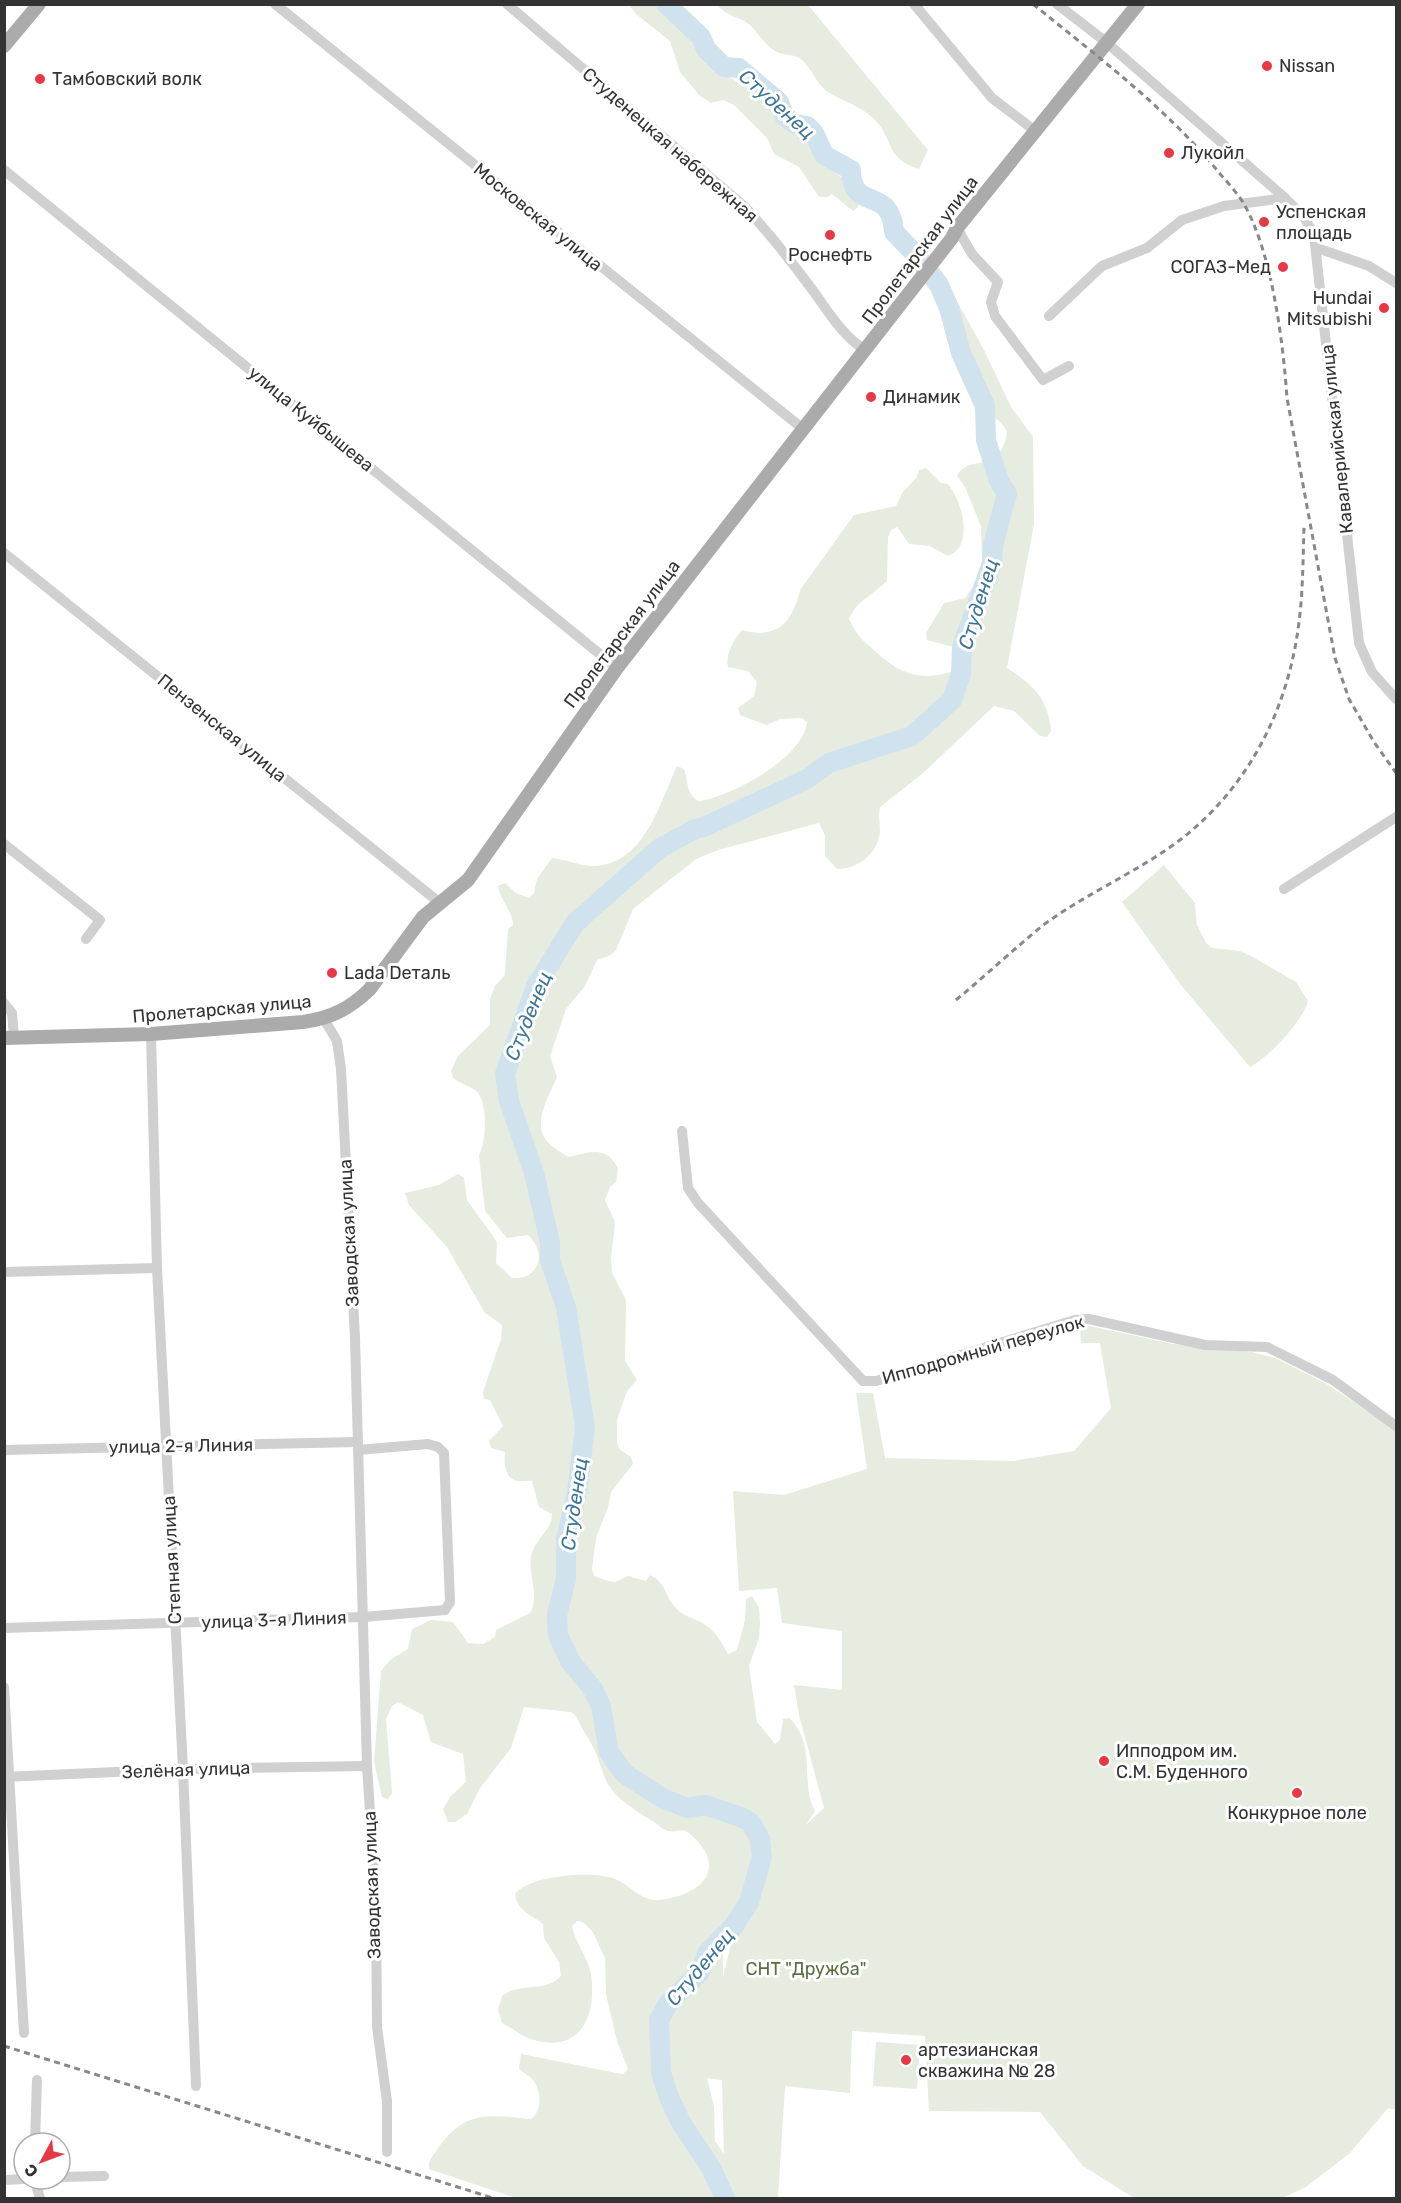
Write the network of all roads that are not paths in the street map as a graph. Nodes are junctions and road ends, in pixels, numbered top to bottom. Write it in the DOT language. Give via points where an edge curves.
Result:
graph roads {
  1 [pos="39,4"];
  2 [pos="275,4"];
  3 [pos="507,4"];
  4 [pos="914,4"];
  5 [pos="1057,4"];
  6 [pos="1138,4"];
  7 [pos="1106,42"];
  8 [pos="4,46"];
  9 [pos="1035,130"];
  10 [pos="4,170"];
  11 [pos="1286,198"];
  12 [pos="954,233"];
  13 [pos="1317,248"];
  14 [pos="1396,283"];
  15 [pos="1049,316"];
  16 [pos="866,351"];
  17 [pos="1069,366"];
  18 [pos="802,428"];
  19 [pos="4,553"];
  20 [pos="617,668"];
  21 [pos="1396,699"];
  22 [pos="1396,817"];
  23 [pos="4,844"];
  24 [pos="1284,890"];
  25 [pos="440,903"];
  26 [pos="86,939"];
  27 [pos="4,1003"];
  28 [pos="324,1019"];
  29 [pos="151,1034"];
  30 [pos="9,1037"];
  31 [pos="682,1131"];
  32 [pos="157,1268"];
  33 [pos="4,1272"];
  34 [pos="1396,1426"];
  35 [pos="166,1446"];
  36 [pos="357,1446"];
  37 [pos="4,1450"];
  38 [pos="364,1617"];
  39 [pos="176,1624"];
  40 [pos="4,1628"];
  41 [pos="4,1687"];
  42 [pos="367,1766"];
  43 [pos="183,1769"];
  44 [pos="7,1776"];
  45 [pos="24,2033"];
  46 [pos="37,2080"];
  47 [pos="196,2086"];
  48 [pos="35,2131"];
  49 [pos="387,2152"];
  50 [pos="104,2176"];
  51 [pos="72,2177"];
  1 -- 8 [label="main road"];
  2 -- 18 [label="street, Московская улица"];
  3 -- 16 [label="street, Студенецкая набережная" via="744,206 833,320"];
  4 -- 9 [label="street" via="992,98"];
  5 -- 7 [label="street, Кавалерийская улица"];
  6 -- 7 [label="main road, Пролетарская улица"];
  7 -- 9 [label="main road, Пролетарская улица"];
  7 -- 11 [label="street, Кавалерийская улица"];
  9 -- 12 [label="main road, Пролетарская улица"];
  10 -- 20 [label="street, улица Куйбышева"];
  11 -- 13 [label="street, Кавалерийская улица" via="1304,217"];
  11 -- 15 [label="street" via="1224,206 1182,220 1147,248 1102,266"];
  12 -- 16 [label="main road, Пролетарская улица"];
  12 -- 17 [label="street" via="998,282 991,302 995,316 1043,380"];
  13 -- 14 [label="street" via="1369,266"];
  13 -- 21 [label="street, Кавалерийская улица" via="1359,643 1372,672"];
  16 -- 18 [label="main road, Пролетарская улица"];
  18 -- 20 [label="main road, Пролетарская улица"];
  19 -- 25 [label="street, Пензенская улица"];
  20 -- 25 [label="main road, Пролетарская улица" via="468,880"];
  22 -- 24 [label="street"];
  23 -- 26 [label="street" via="100,920"];
  25 -- 28 [label="main road, Пролетарская улица" via="423,917 369,990 343,1012"];
  27 -- 30 [label="street" via="12,1013"];
  28 -- 29 [label="main road, Пролетарская улица"];
  28 -- 36 [label="street, Заводская улица" via="337,1041 341,1070"];
  29 -- 30 [label="main road, Пролетарская улица"];
  29 -- 32 [label="street, Степная улица"];
  31 -- 34 [label="street, Ипподромный переулок" via="688,1188 698,1203 863,1381 876,1381 1089,1319 1205,1345 1267,1347 1333,1380"];
  32 -- 33 [label="street"];
  32 -- 35 [label="street, Степная улица"];
  35 -- 36 [label="street, улица 2-я Линия"];
  35 -- 37 [label="street, улица 2-я Линия"];
  35 -- 39 [label="street, Степная улица"];
  36 -- 38 [label="street, Заводская улица"];
  36 -- 38 [label="street" via="428,1444 438,1446 446,1457 450,1602 447,1608 440,1613"];
  38 -- 39 [label="street, улица 3-я Линия"];
  38 -- 42 [label="street, Заводская улица"];
  39 -- 40 [label="street, улица 3-я Линия"];
  39 -- 43 [label="street, Степная улица"];
  41 -- 44 [label="street"];
  42 -- 43 [label="street, Зелёная улица"];
  42 -- 49 [label="street, Заводская улица"];
  43 -- 44 [label="street, Зелёная улица"];
  43 -- 47 [label="street, Степная улица"];
  44 -- 45 [label="street"];
  46 -- 48 [label="street"];
  50 -- 51 [label="street"];
}
